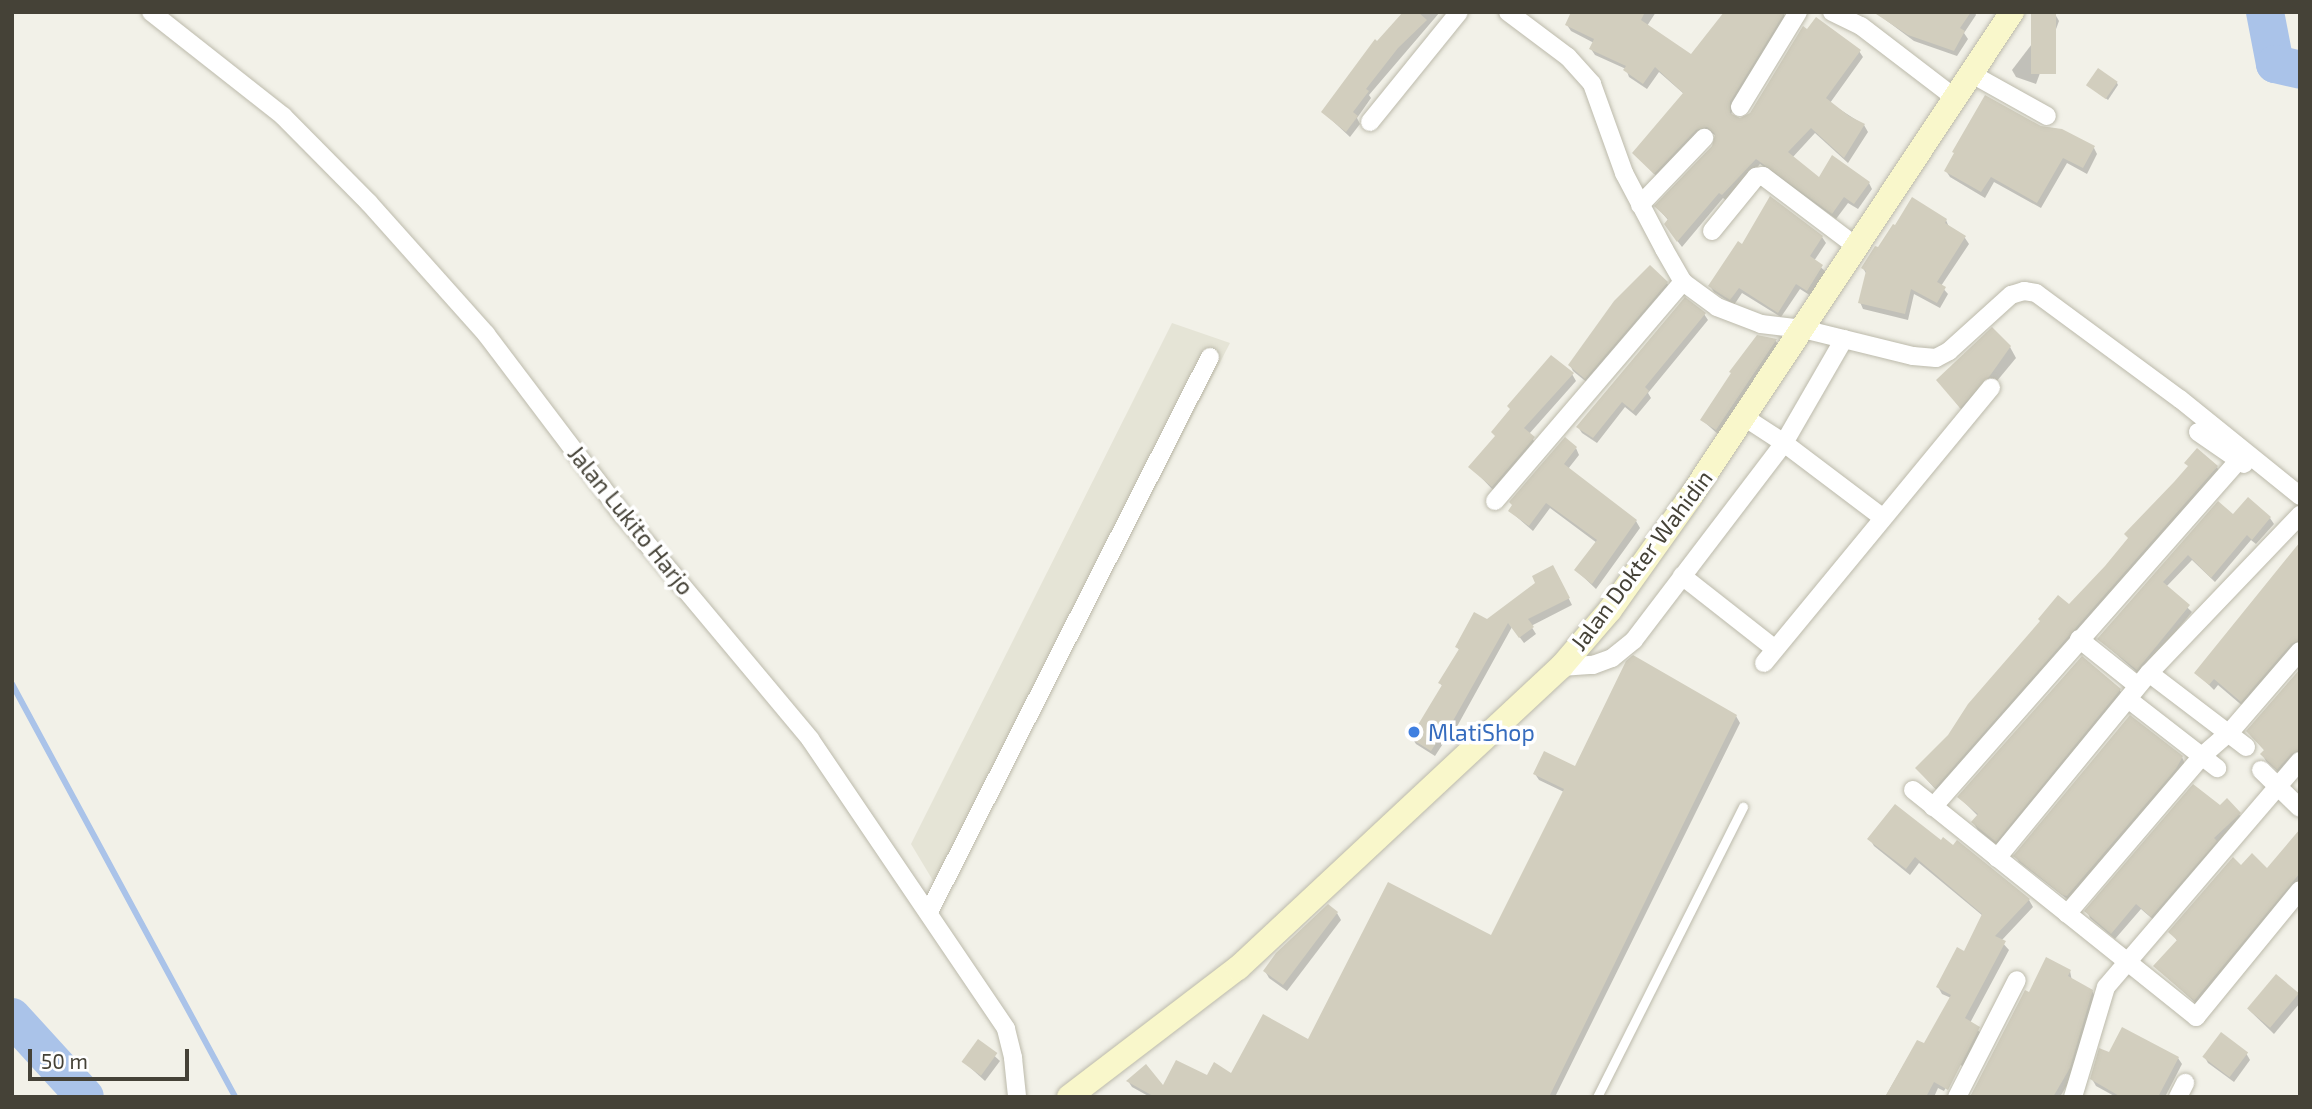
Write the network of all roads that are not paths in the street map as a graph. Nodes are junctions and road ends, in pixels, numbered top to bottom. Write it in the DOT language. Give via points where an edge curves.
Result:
graph roads {
  1 [pos="1459,12"];
  2 [pos="1508,12"];
  3 [pos="1798,12"];
  4 [pos="1832,12"];
  5 [pos="2012,12"];
  6 [pos="156,14"];
  7 [pos="1970,74"];
  8 [pos="1954,97"];
  9 [pos="1740,107"];
  10 [pos="2048,116"];
  11 [pos="1370,122"];
  12 [pos="1704,138"];
  13 [pos="1640,205"];
  14 [pos="1712,231"];
  15 [pos="1857,247"];
  16 [pos="1683,282"];
  17 [pos="1803,329"];
  18 [pos="1844,339"];
  19 [pos="1210,357"];
  20 [pos="1991,387"];
  21 [pos="1744,417"];
  22 [pos="2198,432"];
  23 [pos="1784,443"];
  24 [pos="2239,460"];
  25 [pos="2300,496"];
  26 [pos="1495,501"];
  27 [pos="2300,506"];
  28 [pos="2300,515"];
  29 [pos="1883,518"];
  30 [pos="1682,576"];
  31 [pos="2079,639"];
  32 [pos="2300,651"];
  33 [pos="1561,667"];
  34 [pos="2138,686"];
  35 [pos="2230,732"];
  36 [pos="2246,747"];
  37 [pos="2202,756"];
  38 [pos="2300,761"];
  39 [pos="2217,768"];
  40 [pos="2261,770"];
  41 [pos="2279,786"];
  42 [pos="1913,790"];
  43 [pos="1744,807"];
  44 [pos="1933,807"];
  45 [pos="2300,808"];
  46 [pos="1997,858"];
  47 [pos="2300,890"];
  48 [pos="929,912"];
  49 [pos="2067,914"];
  50 [pos="2129,964"];
  51 [pos="2017,980"];
  52 [pos="1017,1097"];
  53 [pos="1069,1097"];
  54 [pos="1597,1097"];
  55 [pos="1957,1097"];
  56 [pos="2073,1097"];
  1 -- 11 [label="street"];
  2 -- 13 [label="street" via="1568,57 1592,84"];
  3 -- 9 [label="street"];
  4 -- 8 [label="street" via="1861,26"];
  5 -- 7 [label="main road, Jalan Dokter Wahidin"];
  6 -- 48 [label="street, Jalan Lukito Harjo" via="283,116 369,203 486,334 623,515 810,739"];
  7 -- 8 [label="main road, Jalan Dokter Wahidin"];
  7 -- 10 [label="street"];
  8 -- 15 [label="main road, Jalan Dokter Wahidin"];
  12 -- 13 [label="street"];
  13 -- 16 [label="street"];
  14 -- 15 [label="street" via="1756,177 1763,176"];
  15 -- 17 [label="main road, Jalan Dokter Wahidin"];
  16 -- 17 [label="street" via="1717,307 1761,324"];
  16 -- 26 [label="street"];
  17 -- 18 [label="street"];
  17 -- 21 [label="main road, Jalan Dokter Wahidin"];
  18 -- 23 [label="street"];
  18 -- 25 [label="street" via="1936,358 2011,295 2036,293 2180,398"];
  19 -- 48 [label="street"];
  20 -- 29 [label="street"];
  21 -- 23 [label="street"];
  21 -- 33 [label="main road, Jalan Dokter Wahidin" via="1639,571"];
  22 -- 24 [label="street"];
  23 -- 29 [label="street"];
  23 -- 30 [label="street"];
  24 -- 27 [label="street"];
  24 -- 31 [label="street"];
  28 -- 34 [label="street"];
  29 -- 30 [label="street" via="1769,656"];
  30 -- 33 [label="street" via="1634,640 1612,658 1593,665"];
  31 -- 34 [label="street"];
  31 -- 44 [label="street"];
  32 -- 35 [label="street"];
  33 -- 53 [label="main road, Jalan Dokter Wahidin" via="1238,968"];
  34 -- 35 [label="street"];
  34 -- 37 [label="street"];
  34 -- 46 [label="street"];
  35 -- 36 [label="street"];
  35 -- 37 [label="street"];
  37 -- 39 [label="street"];
  37 -- 49 [label="street"];
  38 -- 41 [label="street"];
  40 -- 41 [label="street"];
  41 -- 45 [label="street"];
  41 -- 50 [label="street"];
  42 -- 44 [label="street"];
  43 -- 54 [label="lane"];
  44 -- 46 [label="street"];
  46 -- 49 [label="street"];
  47 -- 50 [label="street" via="2196,1017"];
  48 -- 52 [label="street, Jalan Lukito Harjo" via="1006,1029"];
  49 -- 50 [label="street"];
  50 -- 56 [label="street" via="2106,987"];
  51 -- 55 [label="street"];
}
